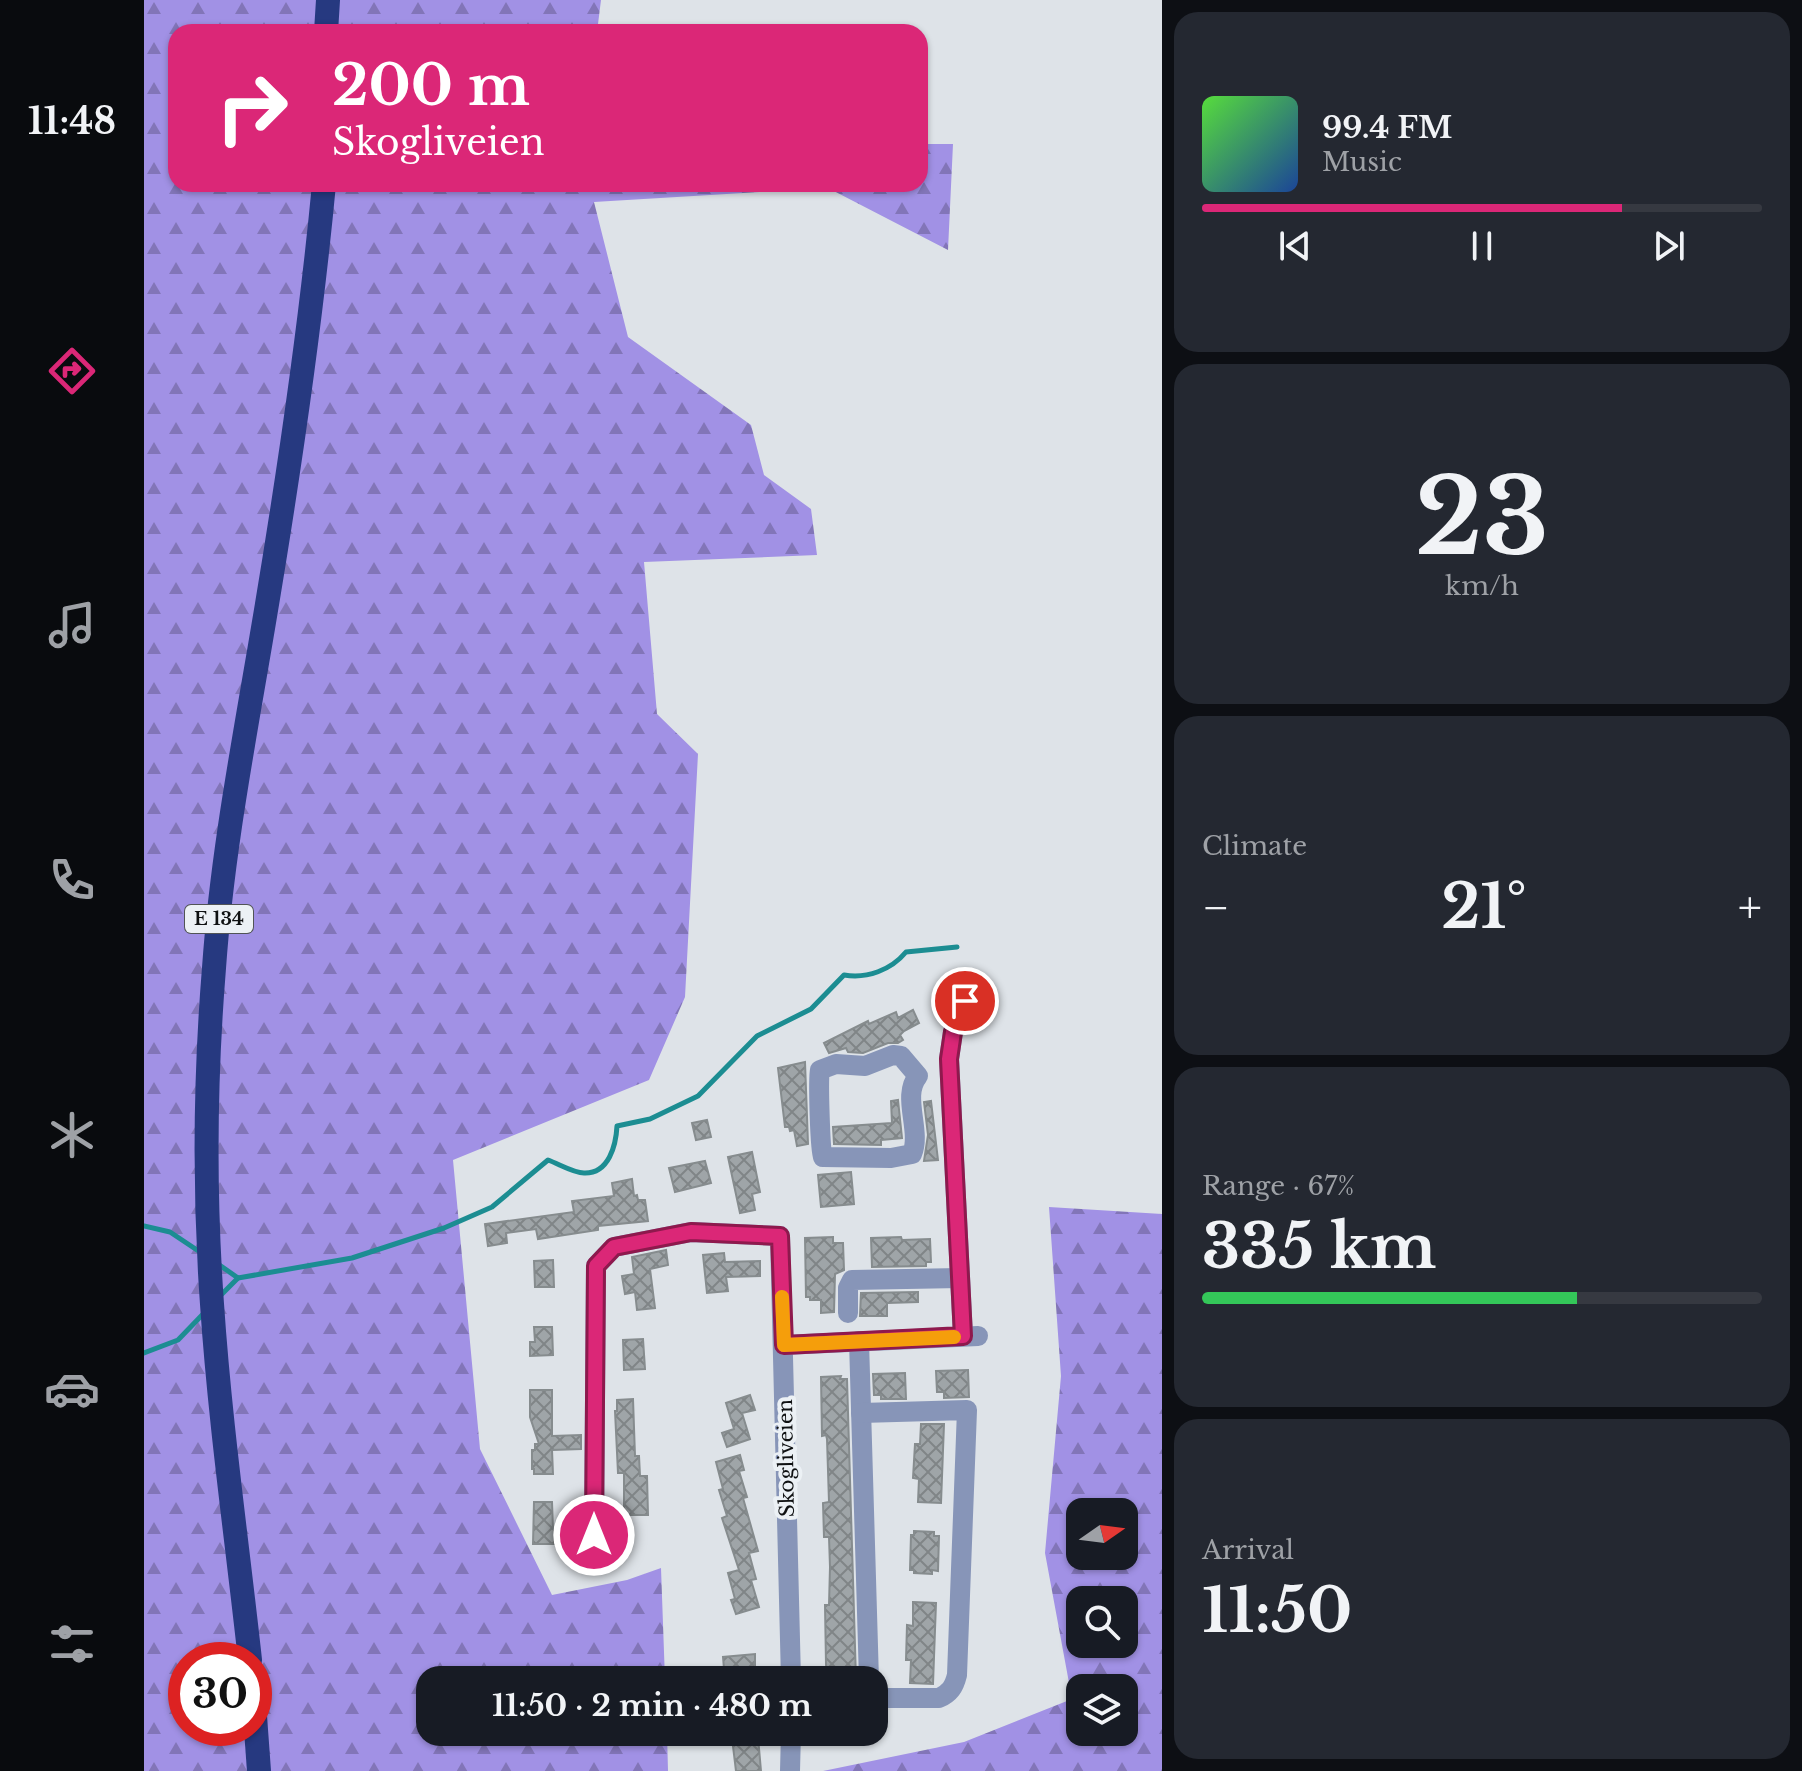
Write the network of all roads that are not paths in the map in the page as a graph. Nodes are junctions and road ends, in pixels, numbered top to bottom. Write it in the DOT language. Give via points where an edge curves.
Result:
graph roads {
  1 [pos="328,0"];
  2 [pos="340,0"];
  3 [pos="326,24"];
  4 [pos="338,24"];
  5 [pos="312,192"];
  6 [pos="323,192"];
  7 [pos="965,1001"];
  8 [pos="949,1073"];
  9 [pos="918,1076"];
  10 [pos="960,1278"];
  11 [pos="848,1313"];
  12 [pos="859,1341"];
  13 [pos="784,1345"];
  14 [pos="861,1413"];
  15 [pos="594,1535"];
  16 [pos="237,1642"];
  17 [pos="248,1642"];
  18 [pos="791,1666"];
  19 [pos="869,1666"];
  20 [pos="888,1698"];
  21 [pos="246,1746"];
  22 [pos="257,1746"];
  23 [pos="791,1746"];
  24 [pos="247,1771"];
  25 [pos="259,1771"];
  26 [pos="790,1771"];
  1 -- 3 [label="highway"];
  2 -- 4 [label="highway"];
  5 -- 16 [label="highway, E 134" via="280,450 213,868 198,1055 200,1307"];
  6 -- 17 [label="highway, E 134" via="290,465 226,857 209,1057 206,1157 212,1307"];
  7 -- 8 [label="street" via="953,1032"];
  8 -- 9 [label="street"];
  8 -- 10 [label="street"];
  9 -- 9 [label="street" via="907,1061 893,1055 865,1066 829,1065 820,1070 823,1157 912,1154 916,1146 911,1089"];
  10 -- 11 [label="street" via="852,1280"];
  10 -- 12 [label="street" via="970,1336"];
  12 -- 13 [label="street"];
  12 -- 14 [label="street"];
  13 -- 15 [label="street, Skogliveien" via="780,1236 691,1232 614,1247 596,1266"];
  13 -- 18 [label="street, Skogliveien"];
  14 -- 19 [label="street"];
  14 -- 20 [label="street" via="967,1410 954,1686 939,1698"];
  21 -- 24 [label="highway"];
  22 -- 25 [label="highway"];
  23 -- 26 [label="street"];
}
